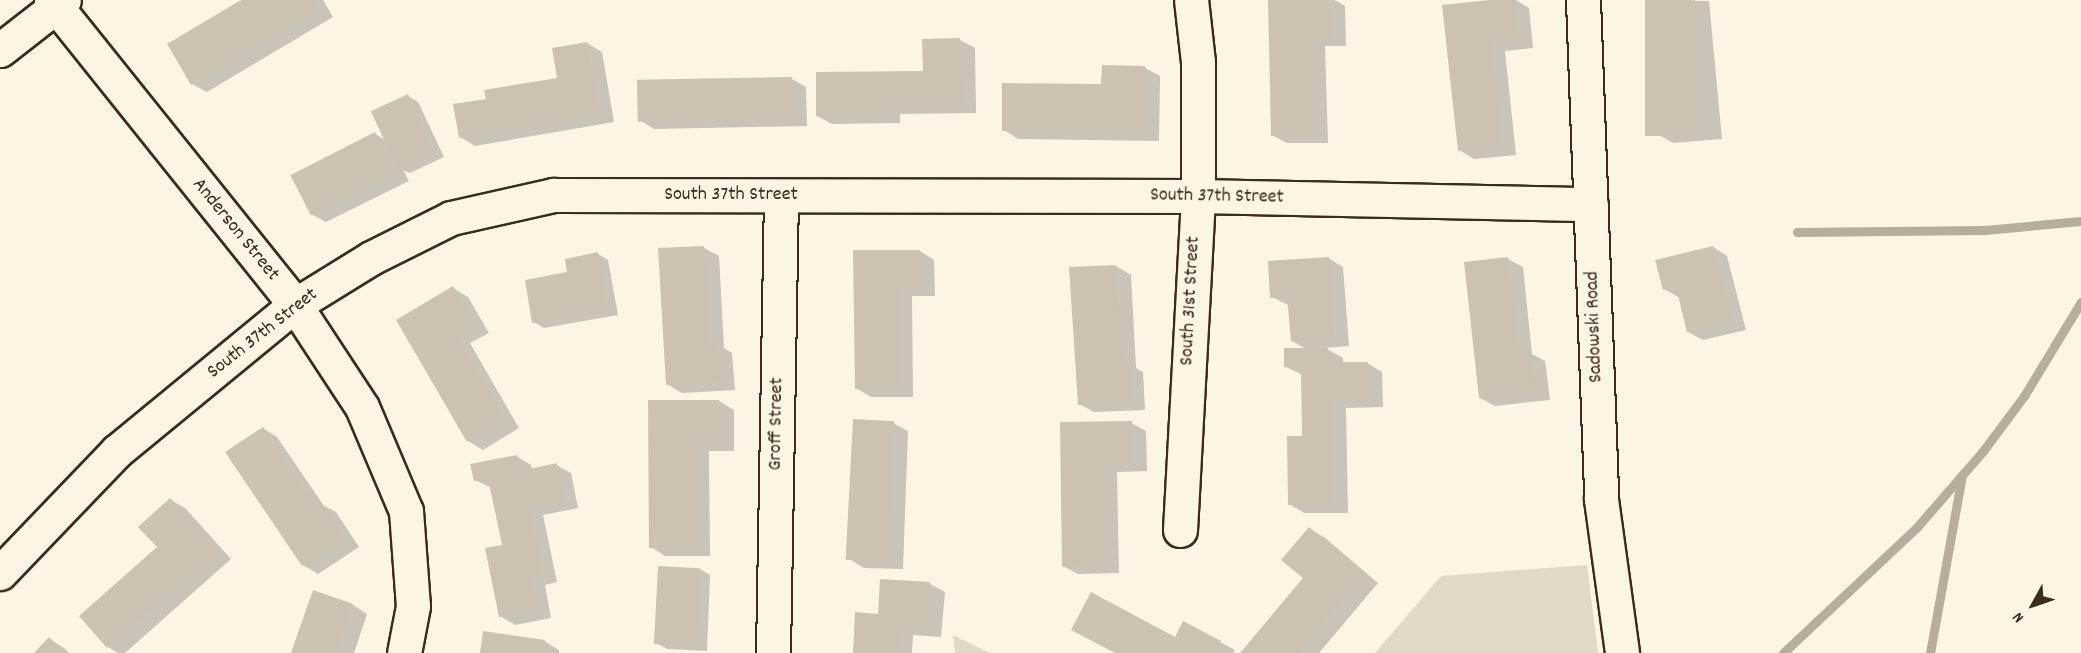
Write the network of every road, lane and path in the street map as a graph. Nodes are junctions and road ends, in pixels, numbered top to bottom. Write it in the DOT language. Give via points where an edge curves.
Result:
graph roads {
  1 [pos="1191,0"];
  2 [pos="1583,0"];
  3 [pos="57,2"];
  4 [pos="0,50"];
  5 [pos="781,195"];
  6 [pos="1198,196"];
  7 [pos="1591,204"];
  8 [pos="295,305"];
  9 [pos="1180,530"];
  10 [pos="0,573"];
  11 [pos="404,653"];
  12 [pos="773,653"];
  13 [pos="1622,653"];
  1 -- 6 [label="street, South 31st Street" via="1198,62"];
  2 -- 7 [label="street, Sadowski Road"];
  3 -- 4 [label="street"];
  3 -- 8 [label="street, Anderson Street"];
  5 -- 6 [label="street, South 37th Street"];
  5 -- 8 [label="street, South 37th Street" via="553,195 451,218 371,258"];
  5 -- 12 [label="street, Groff Street"];
  6 -- 7 [label="street, South 37th Street"];
  6 -- 9 [label="street, South 31st Street"];
  7 -- 13 [label="street, Sadowski Road" via="1601,499"];
  8 -- 10 [label="street, South 37th Street" via="117,451"];
  8 -- 11 [label="street, Anderson Street" via="362,407 406,510 412,606"];
}
